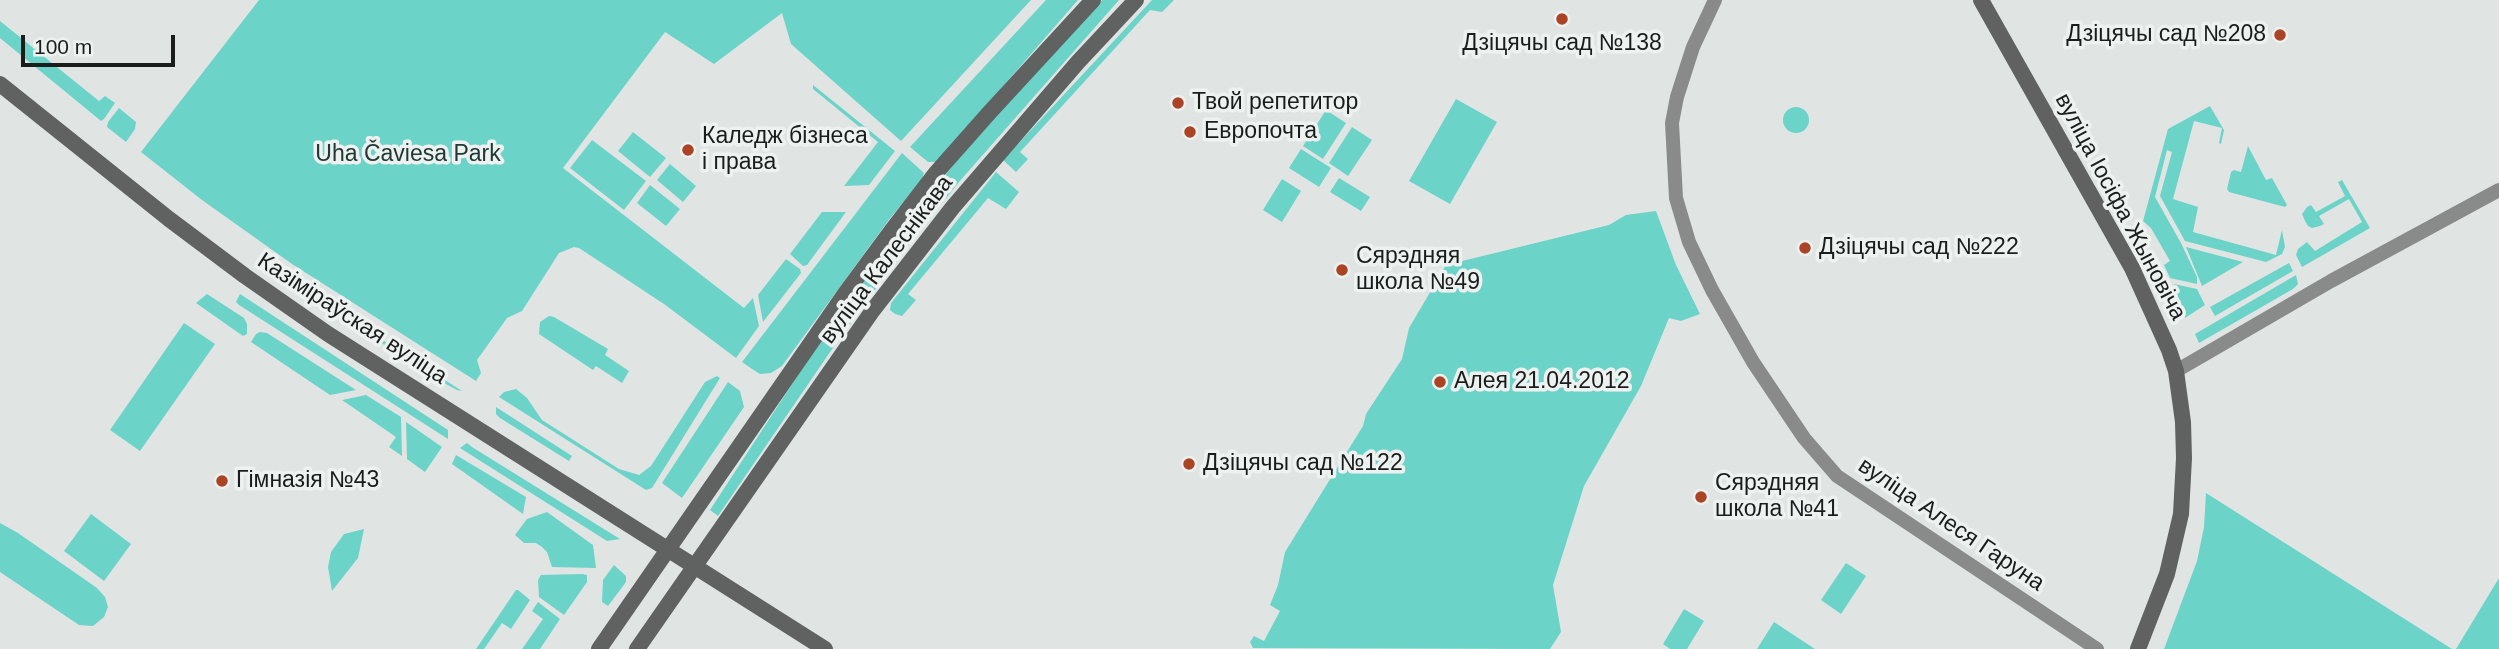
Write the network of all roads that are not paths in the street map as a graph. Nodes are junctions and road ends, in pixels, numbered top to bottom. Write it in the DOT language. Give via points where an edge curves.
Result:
graph roads {
  1 [pos="1093,0"];
  2 [pos="1136,0"];
  3 [pos="1715,0"];
  4 [pos="1981,0"];
  5 [pos="0,84"];
  6 [pos="2499,190"];
  7 [pos="2176,371"];
  8 [pos="668,549"];
  9 [pos="697,566"];
  10 [pos="599,649"];
  11 [pos="637,649"];
  12 [pos="825,649"];
  13 [pos="2097,649"];
  14 [pos="2138,649"];
  1 -- 8 [label="main road, вуліца Калеснікава" via="935,174"];
  2 -- 9 [label="main road, вуліца Калеснікава" via="953,207 861,327"];
  3 -- 13 [label="street, вуліца Алеся Гаруна" via="1677,97 1672,123 1676,198 1689,242 1753,362 1804,438 1850,487"];
  4 -- 7 [label="main road, вуліца Іосіфа Жыновіча" via="2132,268"];
  5 -- 8 [label="main road, Казіміраўская вуліца" via="169,219 328,334"];
  6 -- 7 [label="street"];
  7 -- 14 [label="main road, вуліца Іосіфа Жыновіча" via="2183,434 2181,513 2167,574"];
  8 -- 9 [label="main road, Казіміраўская вуліца"];
  8 -- 10 [label="main road, вуліца Калеснікава"];
  9 -- 11 [label="main road, вуліца Калеснікава"];
  9 -- 12 [label="main road, Казіміраўская вуліца"];
}
